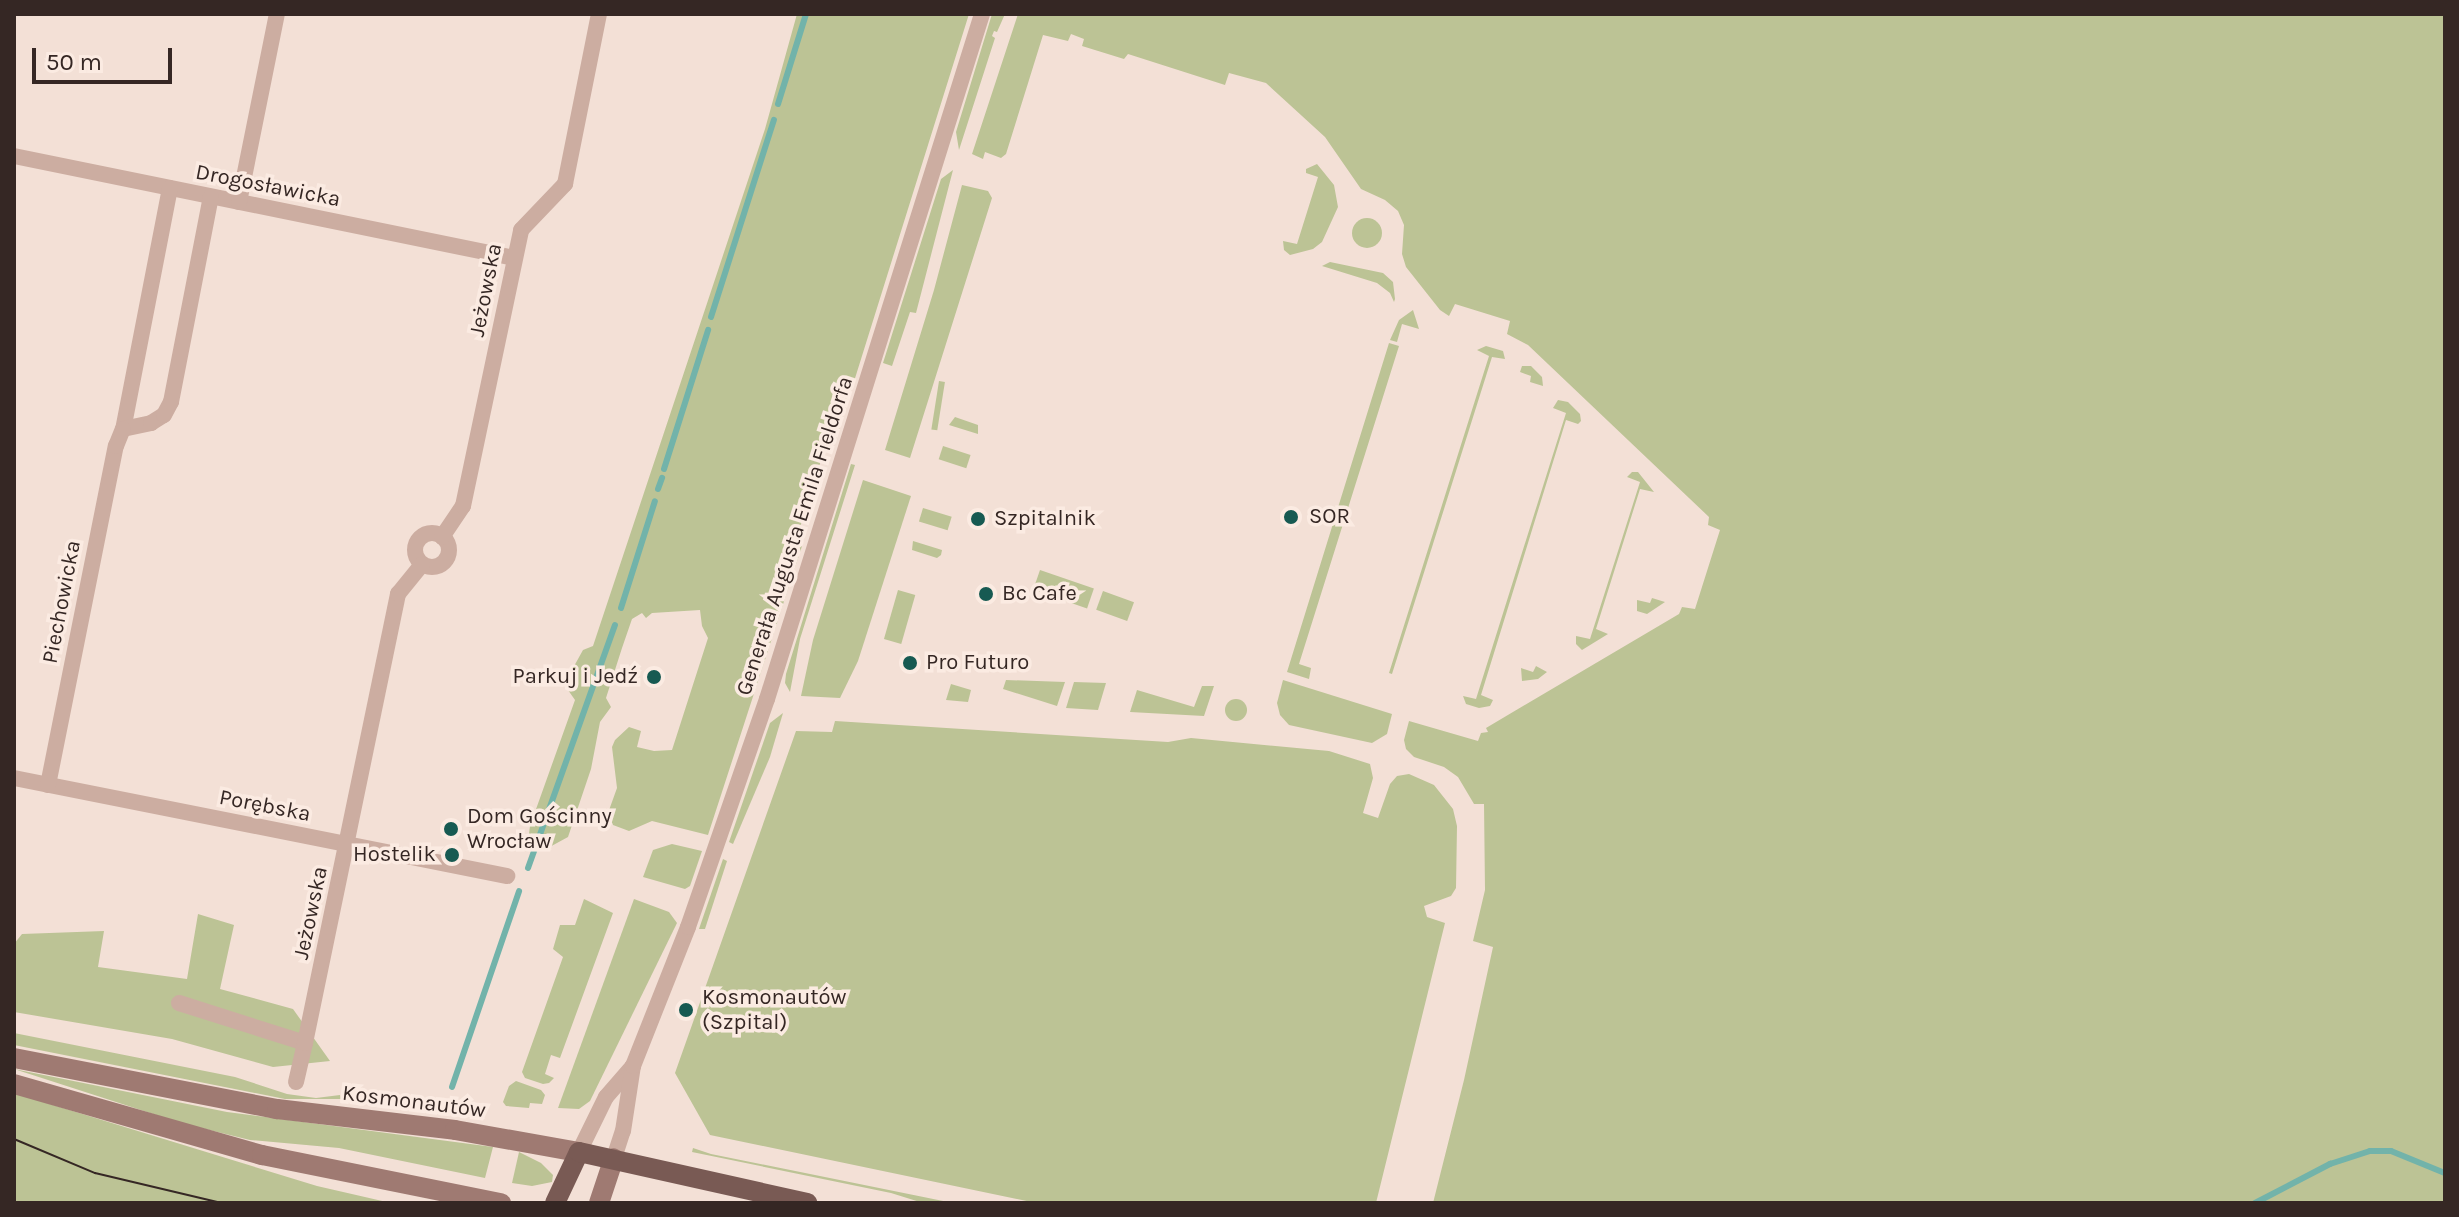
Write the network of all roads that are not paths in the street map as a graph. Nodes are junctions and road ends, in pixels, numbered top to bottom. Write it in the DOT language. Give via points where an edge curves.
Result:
graph roads {
  1 [pos="277,14"];
  2 [pos="599,14"];
  3 [pos="982,14"];
  4 [pos="14,156"];
  5 [pos="170,188"];
  6 [pos="211,197"];
  7 [pos="239,202"];
  8 [pos="514,258"];
  9 [pos="123,429"];
  10 [pos="442,537"];
  11 [pos="422,564"];
  12 [pos="14,778"];
  13 [pos="48,785"];
  14 [pos="348,846"];
  15 [pos="507,876"];
  16 [pos="179,1003"];
  17 [pos="305,1043"];
  18 [pos="14,1058"];
  19 [pos="633,1066"];
  20 [pos="296,1082"];
  21 [pos="14,1084"];
  22 [pos="579,1152"];
  23 [pos="614,1158"];
  24 [pos="501,1203"];
  25 [pos="555,1203"];
  26 [pos="599,1203"];
  27 [pos="807,1203"];
  1 -- 7 [label="street"];
  2 -- 8 [label="street, Jeżowska" via="565,184 521,230"];
  3 -- 19 [label="street, Generała Augusta Emila Fieldorfa" via="767,699 695,909"];
  4 -- 5 [label="street, Drogosławicka"];
  5 -- 6 [label="street, Drogosławicka"];
  5 -- 9 [label="street, Piechowicka"];
  6 -- 7 [label="street, Drogosławicka"];
  6 -- 9 [label="street" via="171,402 151,423"];
  7 -- 8 [label="street, Drogosławicka"];
  8 -- 10 [label="street, Jeżowska" via="463,506"];
  9 -- 13 [label="street, Piechowicka"];
  10 -- 11 [label="street, Jeżowska" via="448,545 445,560 432,567"];
  10 -- 11 [label="street, Jeżowska" via="432,533 418,540 415,550"];
  11 -- 14 [label="street, Jeżowska" via="398,594"];
  12 -- 13 [label="street, Porębska"];
  13 -- 14 [label="street, Porębska"];
  14 -- 15 [label="street, Porębska"];
  14 -- 17 [label="street, Jeżowska"];
  16 -- 17 [label="street"];
  17 -- 20 [label="street, Jeżowska"];
  18 -- 22 [label="main road, Kosmonautów" via="277,1109 455,1130"];
  19 -- 22 [label="street, Generała Augusta Emila Fieldorfa" via="606,1097"];
  19 -- 23 [label="street, Generała Augusta Emila Fieldorfa"];
  21 -- 24 [label="main road" via="262,1155"];
  22 -- 23 [label="main road, Kosmonautów"];
  22 -- 25 [label="main road"];
  23 -- 26 [label="main road"];
  23 -- 27 [label="main road, Kosmonautów"];
}
